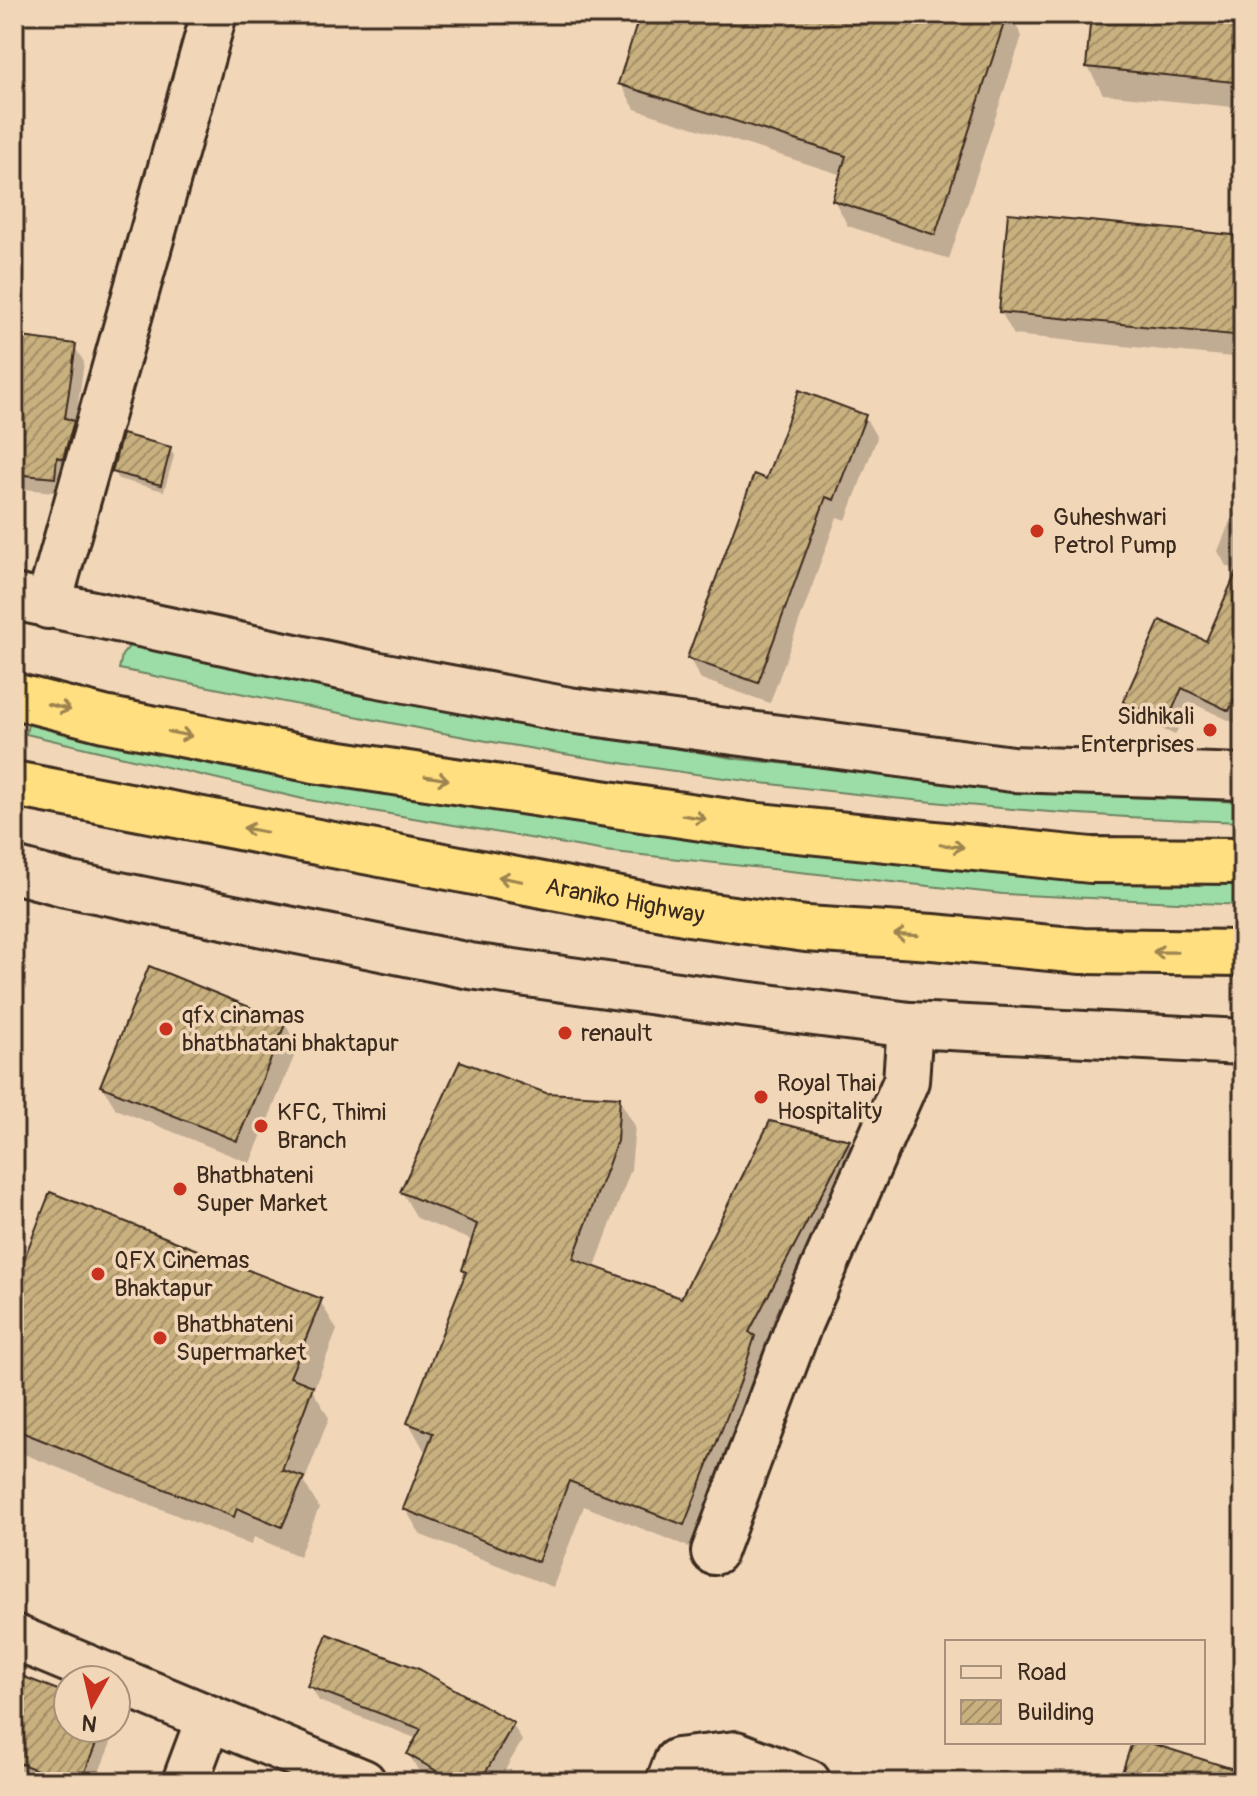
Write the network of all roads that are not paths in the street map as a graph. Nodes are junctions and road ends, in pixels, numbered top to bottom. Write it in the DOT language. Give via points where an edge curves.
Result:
graph roads {
  1 [pos="214,14"];
  2 [pos="31,602"];
  3 [pos="14,696"];
  4 [pos="1243,777"];
  5 [pos="14,784"];
  6 [pos="1243,861"];
  7 [pos="14,870"];
  8 [pos="1243,953"];
  9 [pos="910,1025"];
  10 [pos="1243,1042"];
  11 [pos="714,1552"];
  12 [pos="14,1637"];
  13 [pos="209,1718"];
  14 [pos="673,1772"];
  15 [pos="185,1782"];
  16 [pos="363,1782"];
  17 [pos="808,1782"];
  1 -- 2 [label="street"];
  2 -- 4 [label="street" via="584,713 1012,769"];
  3 -- 6 [label="highway, one-way" via="314,760 749,825 1091,860"];
  8 -- 5 [label="highway, Araniko Highway, one-way" via="1082,951 806,929 689,913"];
  7 -- 9 [label="street" via="470,966"];
  9 -- 10 [label="street"];
  9 -- 11 [label="street" via="906,1081 800,1322"];
  12 -- 13 [label="street"];
  13 -- 15 [label="street"];
  13 -- 16 [label="street"];
  14 -- 17 [label="street" via="736,1754"];
}
